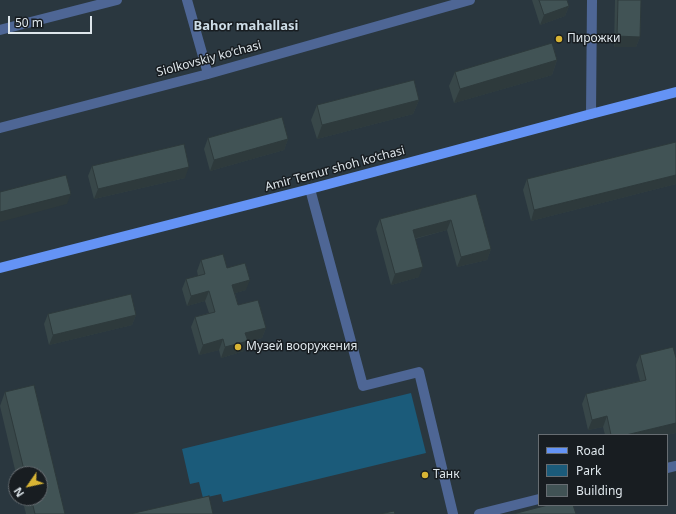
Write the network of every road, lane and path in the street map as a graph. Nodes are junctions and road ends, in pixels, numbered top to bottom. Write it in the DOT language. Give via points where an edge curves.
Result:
graph roads {
  1 [pos="117,0"];
  2 [pos="187,0"];
  3 [pos="470,0"];
  4 [pos="592,0"];
  5 [pos="0,30"];
  6 [pos="208,74"];
  7 [pos="676,92"];
  8 [pos="591,114"];
  9 [pos="0,128"];
  10 [pos="310,189"];
  11 [pos="0,268"];
  12 [pos="538,499"];
  13 [pos="453,514"];
  14 [pos="479,514"];
  1 -- 5 [label="street"];
  2 -- 6 [label="street"];
  3 -- 6 [label="street, Siolkovskiy ko‘chasi"];
  4 -- 8 [label="street"];
  6 -- 9 [label="street, Siolkovskiy ko‘chasi"];
  7 -- 8 [label="main road, Amir Temur shoh ko‘chasi"];
  8 -- 10 [label="main road, Amir Temur shoh ko‘chasi"];
  10 -- 11 [label="main road, Amir Temur shoh ko‘chasi"];
  10 -- 13 [label="street" via="363,386 419,372"];
  12 -- 14 [label="street"];
}
